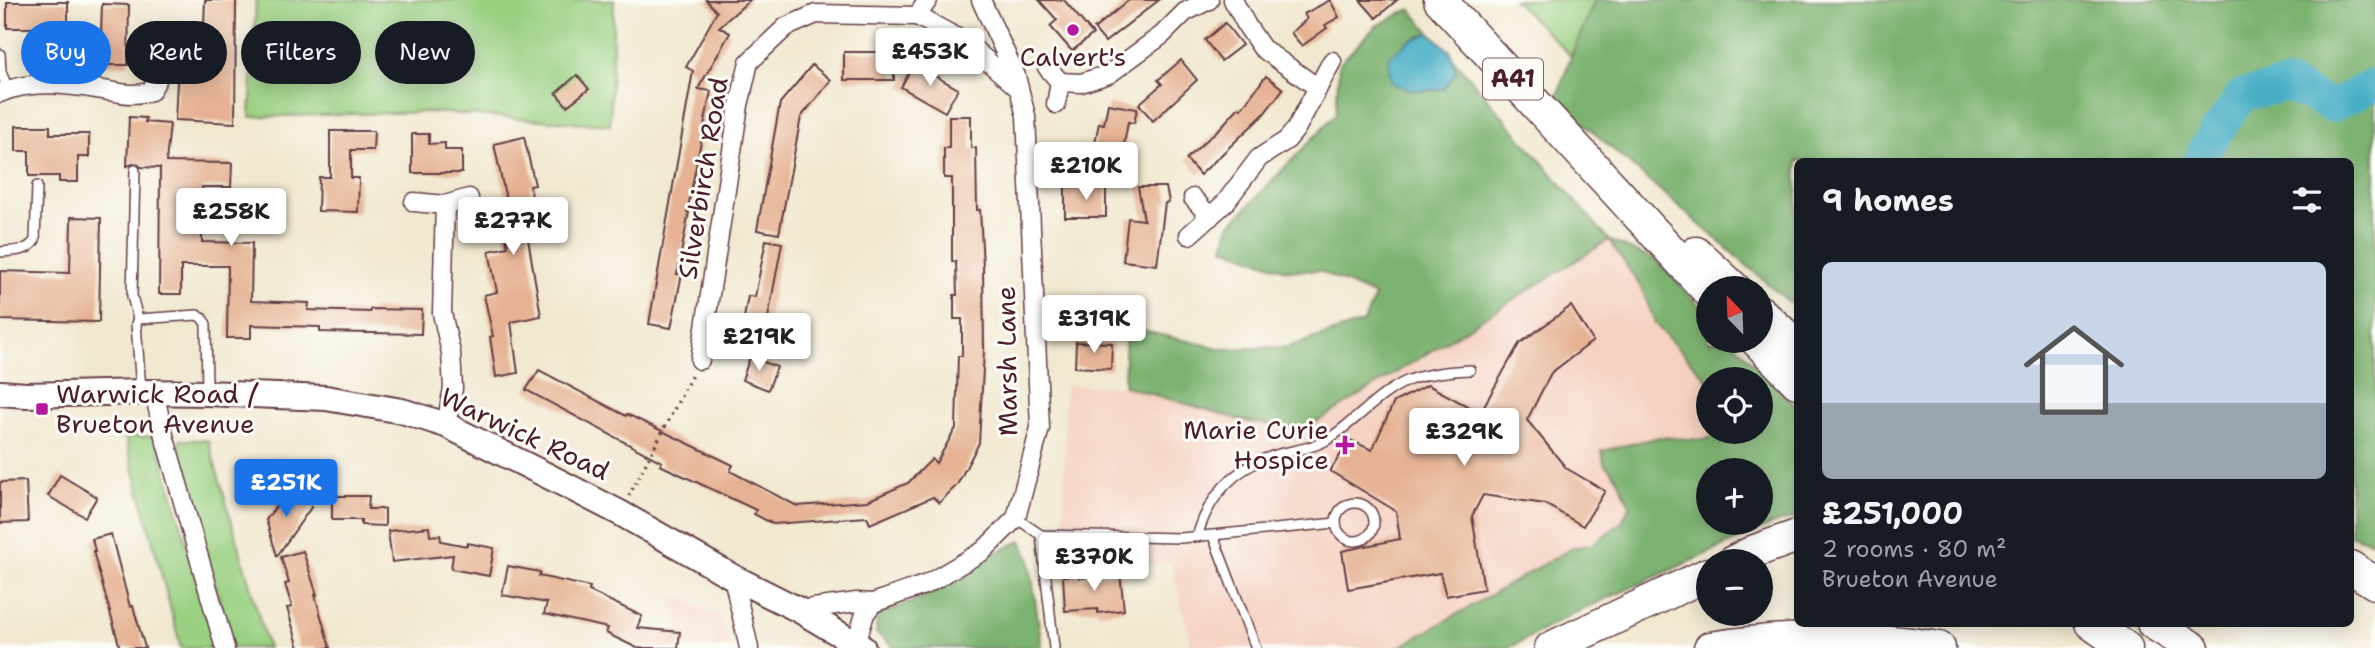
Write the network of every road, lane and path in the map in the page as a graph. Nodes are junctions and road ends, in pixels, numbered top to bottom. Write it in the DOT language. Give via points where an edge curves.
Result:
graph roads {
  1 [pos="928,0"];
  2 [pos="981,0"];
  3 [pos="1209,0"];
  4 [pos="1233,0"];
  5 [pos="1440,0"];
  6 [pos="917,16"];
  7 [pos="0,54"];
  8 [pos="1332,61"];
  9 [pos="1046,67"];
  10 [pos="1060,82"];
  11 [pos="155,84"];
  12 [pos="1018,88"];
  13 [pos="1318,88"];
  14 [pos="4,91"];
  15 [pos="1056,104"];
  16 [pos="1586,158"];
  17 [pos="135,170"];
  18 [pos="37,186"];
  19 [pos="469,198"];
  20 [pos="1193,198"];
  21 [pos="414,202"];
  22 [pos="445,205"];
  23 [pos="1210,217"];
  24 [pos="1189,235"];
  25 [pos="0,252"];
  26 [pos="1720,276"];
  27 [pos="1696,279"];
  28 [pos="138,319"];
  29 [pos="1773,324"];
  30 [pos="1794,343"];
  31 [pos="1770,354"];
  32 [pos="700,360"];
  33 [pos="1470,370"];
  34 [pos="1794,379"];
  35 [pos="150,392"];
  36 [pos="0,393"];
  37 [pos="207,393"];
  38 [pos="446,425"];
  39 [pos="620,513"];
  40 [pos="1016,518"];
  41 [pos="1336,523"];
  42 [pos="1041,535"];
  43 [pos="1213,536"];
  44 [pos="1197,537"];
  45 [pos="1794,538"];
  46 [pos="1766,549"];
  47 [pos="2354,570"];
  48 [pos="733,578"];
  49 [pos="1696,580"];
  50 [pos="2375,583"];
  51 [pos="873,604"];
  52 [pos="799,610"];
  53 [pos="2097,627"];
  54 [pos="2159,627"];
  55 [pos="860,646"];
  56 [pos="225,648"];
  57 [pos="749,648"];
  58 [pos="1054,648"];
  59 [pos="1256,648"];
  60 [pos="1551,648"];
  61 [pos="1710,648"];
  62 [pos="1939,648"];
  63 [pos="2126,648"];
  64 [pos="2193,648"];
  1 -- 6 [label="street"];
  2 -- 12 [label="street, Marsh Lane"];
  3 -- 10 [label="street" via="1185,12 1109,74 1081,83"];
  4 -- 13 [label="street" via="1262,48"];
  5 -- 16 [label="highway, A41"];
  6 -- 12 [label="street, Silverbirch Road" via="967,43"];
  6 -- 32 [label="street, Silverbirch Road" via="816,14 786,27 750,62 739,105"];
  7 -- 14 [label="lane"];
  8 -- 13 [label="street"];
  9 -- 10 [label="street"];
  10 -- 15 [label="street"];
  11 -- 14 [label="street" via="151,91 136,96 55,83"];
  12 -- 40 [label="street, Marsh Lane" via="1026,116 1040,428"];
  13 -- 23 [label="street" via="1287,140 1259,158"];
  16 -- 26 [label="highway, A41"];
  16 -- 27 [label="highway, A41"];
  17 -- 28 [label="lane" via="132,296"];
  18 -- 25 [label="lane" via="35,240 25,250"];
  19 -- 22 [label="street"];
  20 -- 23 [label="street"];
  21 -- 22 [label="street"];
  22 -- 38 [label="street" via="442,313 453,388"];
  23 -- 24 [label="street"];
  28 -- 35 [label="lane"];
  28 -- 37 [label="lane" via="202,318 206,324"];
  29 -- 30 [label="highway"];
  31 -- 34 [label="highway"];
  32 -- 39 [label="path"];
  33 -- 44 [label="lane" via="1406,381 1326,440 1254,462 1234,475 1211,500"];
  35 -- 36 [label="main road, Warwick Road"];
  35 -- 37 [label="main road, Warwick Road"];
  35 -- 56 [label="street"];
  37 -- 38 [label="main road, Warwick Road" via="326,398 402,411"];
  38 -- 39 [label="main road, Warwick Road"];
  39 -- 48 [label="main road, Warwick Road"];
  40 -- 42 [label="lane"];
  40 -- 51 [label="street" via="983,551 927,584"];
  41 -- 41 [label="lane" via="1350,504 1362,504 1374,518 1373,531 1358,541 1341,535"];
  41 -- 43 [label="lane"];
  42 -- 44 [label="lane"];
  42 -- 58 [label="lane"];
  43 -- 44 [label="lane"];
  43 -- 59 [label="lane"];
  45 -- 46 [label="highway"];
  47 -- 50 [label="highway"];
  48 -- 52 [label="main road, Warwick Road"];
  48 -- 57 [label="street"];
  49 -- 60 [label="highway"];
  51 -- 52 [label="street"];
  51 -- 55 [label="street" via="865,614"];
  52 -- 55 [label="main road, Warwick Road"];
  53 -- 63 [label="highway"];
  54 -- 64 [label="highway"];
  61 -- 62 [label="highway" via="1842,637"];
}
